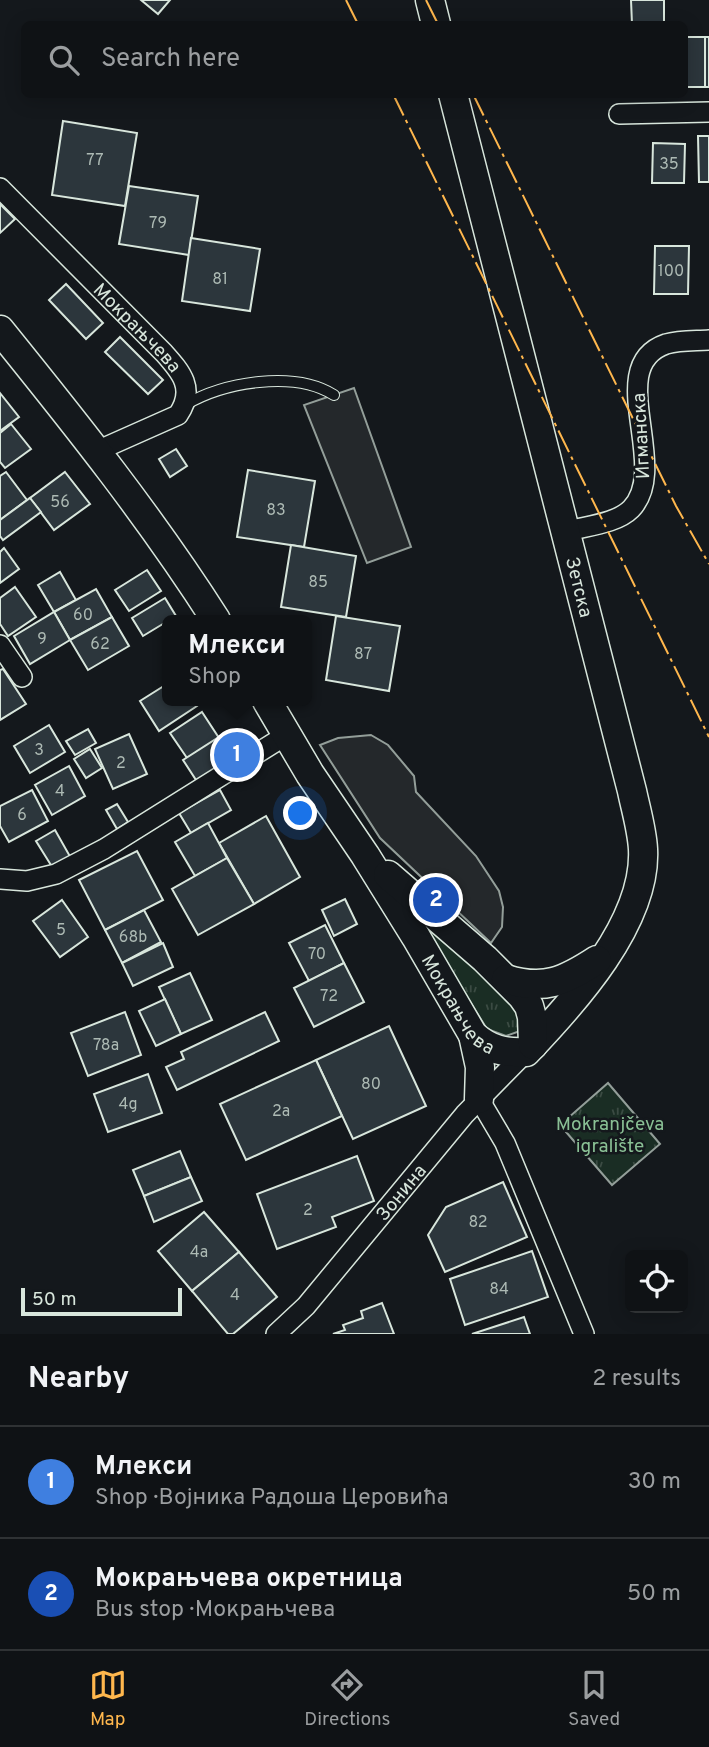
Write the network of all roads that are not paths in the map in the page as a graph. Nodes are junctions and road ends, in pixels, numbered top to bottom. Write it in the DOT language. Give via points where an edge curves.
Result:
graph roads {
  1 [pos="429,0"];
  2 [pos="435,21"];
  3 [pos="454,98"];
  4 [pos="709,111"];
  5 [pos="619,114"];
  6 [pos="0,188"];
  7 [pos="0,330"];
  8 [pos="709,341"];
  9 [pos="334,395"];
  10 [pos="185,405"];
  11 [pos="97,451"];
  12 [pos="565,531"];
  13 [pos="213,615"];
  14 [pos="0,645"];
  15 [pos="22,677"];
  16 [pos="270,706"];
  17 [pos="288,734"];
  18 [pos="365,855"];
  19 [pos="0,879"];
  20 [pos="606,955"];
  21 [pos="506,979"];
  22 [pos="473,1035"];
  23 [pos="529,1049"];
  24 [pos="479,1098"];
  25 [pos="276,1334"];
  26 [pos="584,1334"];
  1 -- 2 [label="street"];
  3 -- 12 [label="street, Зетска"];
  4 -- 5 [label="street"];
  6 -- 10 [label="street, Мокрањчева" via="181,373"];
  7 -- 11 [label="street"];
  8 -- 12 [label="street, Игманска" via="668,344 654,350 644,363 638,397 646,471 639,499 619,518"];
  9 -- 10 [label="lane" via="302,384 265,380"];
  10 -- 11 [label="street" via="178,415"];
  11 -- 13 [label="street"];
  12 -- 20 [label="street, Зетска" via="643,849 635,897"];
  14 -- 15 [label="street"];
  16 -- 17 [label="street, Мокрањчева"];
  17 -- 18 [label="street, Мокрањчева"];
  17 -- 19 [label="street" via="56,874 27,881"];
  18 -- 21 [label="street, Мокрањчева"];
  18 -- 22 [label="street, Мокрањчева"];
  20 -- 21 [label="street" via="551,984"];
  20 -- 23 [label="street, Зетска"];
  21 -- 23 [label="street, Мокрањчева" via="529,1006 534,1030"];
  22 -- 23 [label="street, Мокрањчева" via="505,1053"];
  22 -- 24 [label="street" via="480,1067"];
  23 -- 24 [label="street, Зонина"];
  24 -- 25 [label="street, Зонина" via="306,1306"];
  24 -- 26 [label="street" via="505,1143"];
}
